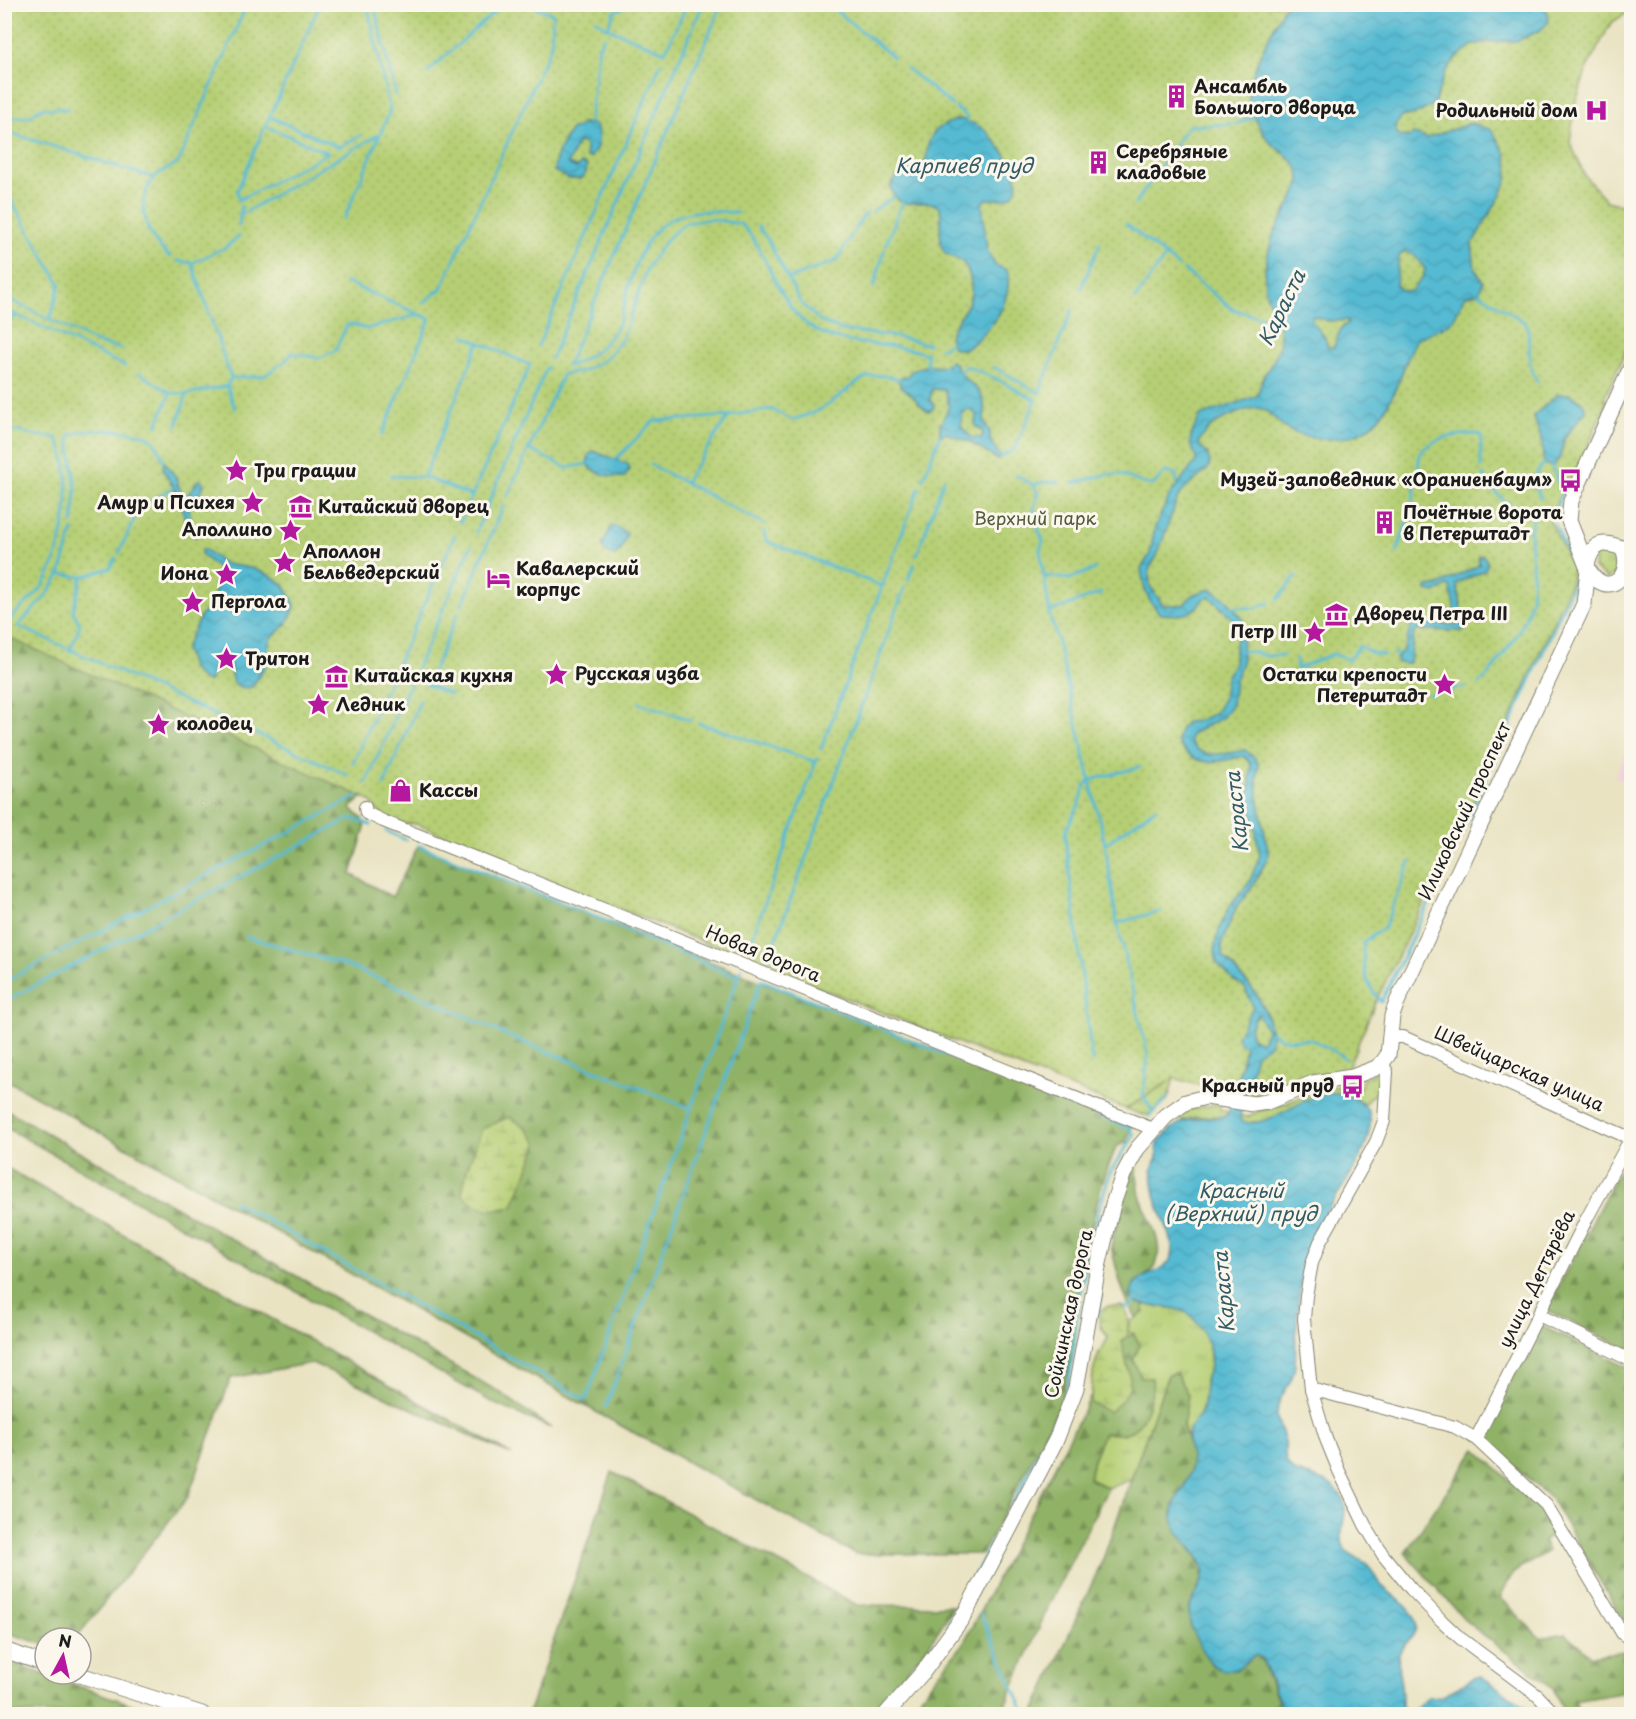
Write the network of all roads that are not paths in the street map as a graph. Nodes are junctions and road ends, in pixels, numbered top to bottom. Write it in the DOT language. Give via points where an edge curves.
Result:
graph roads {
  1 [pos="1632,365"];
  2 [pos="1623,548"];
  3 [pos="1588,567"];
  4 [pos="1623,581"];
  5 [pos="1584,604"];
  6 [pos="365,807"];
  7 [pos="1391,1038"];
  8 [pos="1382,1063"];
  9 [pos="1153,1129"];
  10 [pos="1631,1138"];
  11 [pos="1539,1315"];
  12 [pos="1632,1361"];
  13 [pos="1311,1389"];
  14 [pos="1476,1439"];
  15 [pos="1632,1641"];
  16 [pos="4,1650"];
  17 [pos="33,1660"];
  18 [pos="93,1679"];
  19 [pos="202,1714"];
  20 [pos="886,1714"];
  21 [pos="1555,1714"];
  1 -- 3 [label="main road, Иликовский проспект" via="1570,501 1569,521"];
  2 -- 3 [label="main road" via="1608,543 1595,548"];
  2 -- 4 [label="main road" via="1629,569"];
  3 -- 4 [label="main road" via="1601,583"];
  3 -- 5 [label="main road, Иликовский проспект"];
  4 -- 5 [label="main road, Иликовский проспект" via="1596,590"];
  5 -- 7 [label="main road, Иликовский проспект" via="1397,1002"];
  6 -- 9 [label="street, Новая дорога" via="366,813 383,821"];
  7 -- 8 [label="main road, Иликовский проспект"];
  7 -- 10 [label="street, Швейцарская улица" via="1402,1037"];
  8 -- 9 [label="main road, Сойкинская дорога" via="1362,1075 1312,1083 1267,1102 1206,1097 1186,1102"];
  8 -- 13 [label="street" via="1387,1072 1384,1121 1312,1263 1304,1319"];
  9 -- 20 [label="main road, Сойкинская дорога" via="1129,1162 1117,1189 1076,1388 1056,1440 963,1617"];
  10 -- 11 [label="street, улица Дегтярёва"];
  11 -- 12 [label="street"];
  11 -- 14 [label="street, улица Дегтярёва"];
  13 -- 14 [label="street" via="1455,1427"];
  13 -- 21 [label="street" via="1339,1471 1383,1555 1460,1638 1538,1696"];
  14 -- 15 [label="street" via="1546,1505 1625,1638"];
  16 -- 17 [label="main road"];
  18 -- 19 [label="main road"];
}
